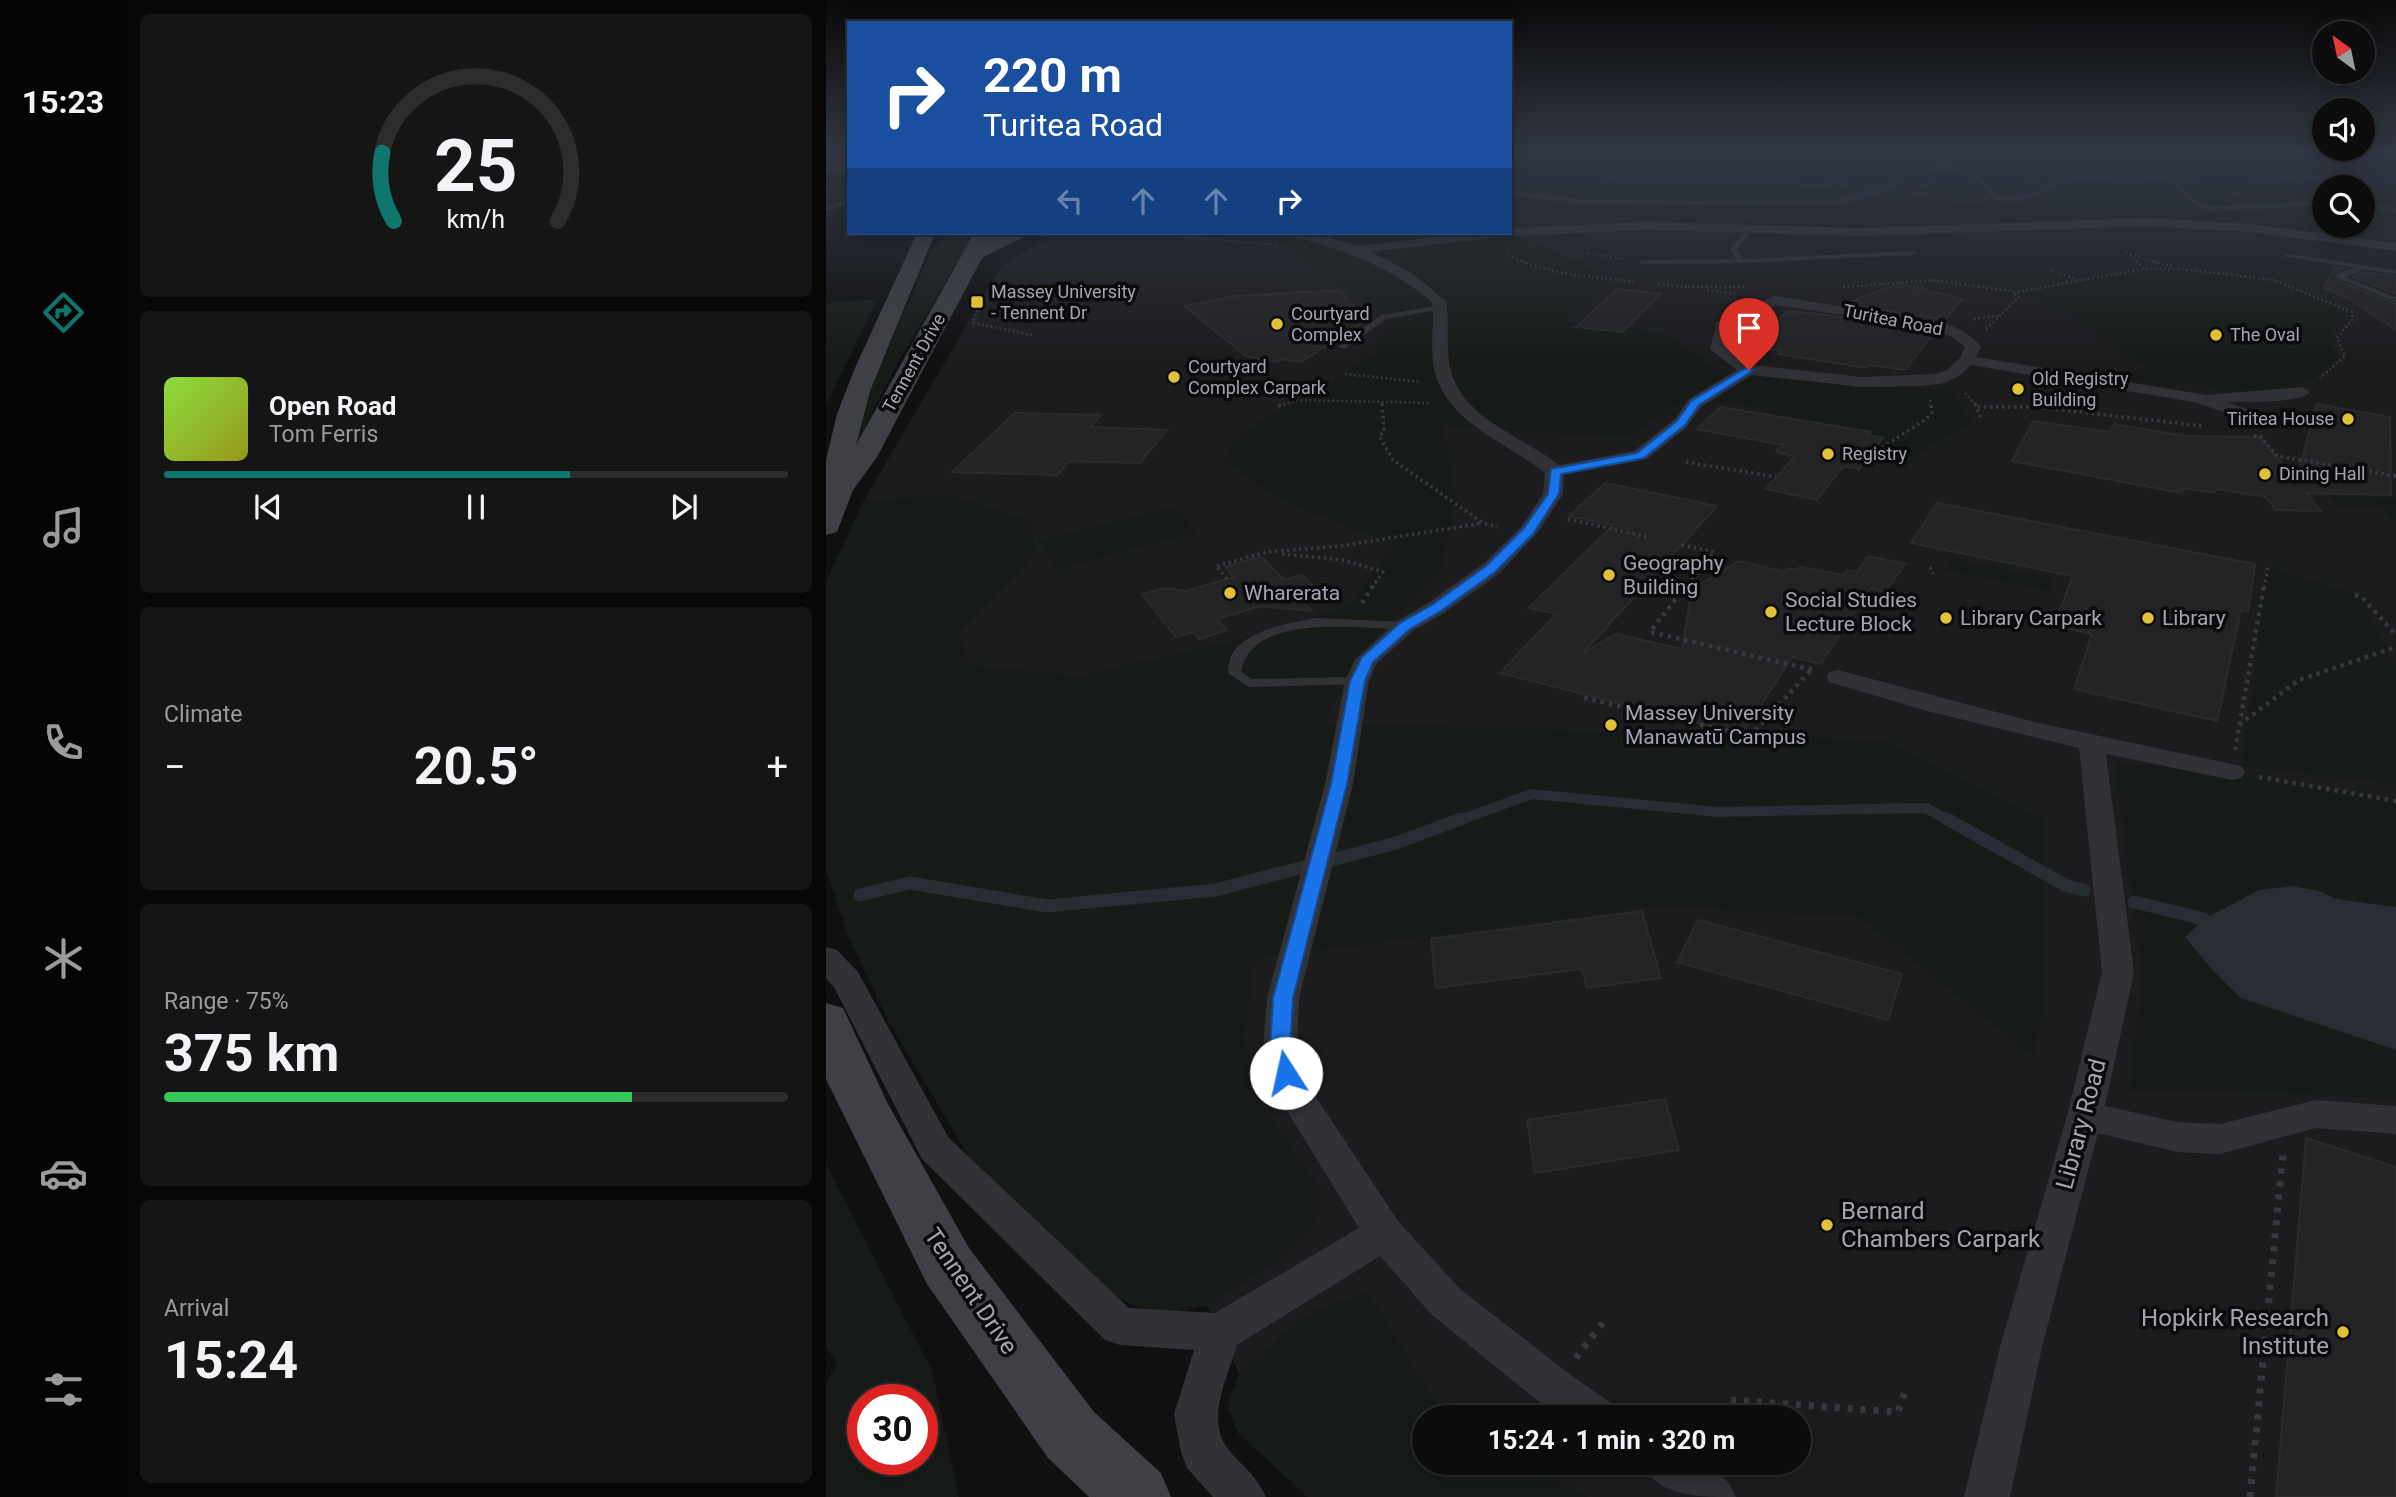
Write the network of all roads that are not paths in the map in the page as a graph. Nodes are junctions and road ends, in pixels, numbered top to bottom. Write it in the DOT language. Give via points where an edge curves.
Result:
graph roads {
  1 [pos="1749,230"];
  2 [pos="1512,232"];
  3 [pos="944,235"];
  4 [pos="1014,235"];
  5 [pos="1306,235"];
  6 [pos="1484,235"];
  7 [pos="923,241"];
  8 [pos="979,244"];
  9 [pos="2396,247"];
  10 [pos="1358,250"];
  11 [pos="1912,253"];
  12 [pos="2286,255"];
  13 [pos="1741,261"];
  14 [pos="1642,262"];
  15 [pos="2381,270"];
  16 [pos="2396,272"];
  17 [pos="2396,300"];
  18 [pos="1441,307"];
  19 [pos="1342,347"];
  20 [pos="1967,359"];
  21 [pos="1749,370"];
  22 [pos="2302,392"];
  23 [pos="2197,397"];
  24 [pos="2244,414"];
  25 [pos="1555,471"];
  26 [pos="839,490"];
  27 [pos="826,526"];
  28 [pos="1405,626"];
  29 [pos="1838,677"];
  30 [pos="1357,681"];
  31 [pos="2092,746"];
  32 [pos="2232,772"];
  33 [pos="826,958"];
  34 [pos="826,1021"];
  35 [pos="2085,1116"];
  36 [pos="2396,1120"];
  37 [pos="1384,1233"];
  38 [pos="1220,1333"];
  39 [pos="1577,1405"];
  40 [pos="1681,1475"];
  41 [pos="1137,1497"];
  42 [pos="1243,1497"];
  43 [pos="1713,1497"];
  44 [pos="1987,1497"];
  1 -- 2 [label="street" via="1647,226"];
  1 -- 9 [label="street" via="1863,232 2148,222 2250,228"];
  1 -- 13 [label="lane" via="1733,249"];
  3 -- 7 [label="main road"];
  4 -- 8 [label="main road"];
  5 -- 10 [label="street"];
  6 -- 10 [label="street"];
  7 -- 26 [label="main road, Tennent Drive" via="845,431 839,455"];
  8 -- 26 [label="main road, Tennent Drive" via="863,457"];
  10 -- 18 [label="street" via="1423,286"];
  11 -- 13 [label="lane"];
  12 -- 15 [label="lane"];
  13 -- 14 [label="lane"];
  15 -- 16 [label="lane"];
  15 -- 17 [label="lane" via="2341,275 2344,281"];
  18 -- 19 [label="lane" via="1384,317"];
  18 -- 25 [label="street" via="1444,374 1457,399 1481,422"];
  20 -- 21 [label="street, Turitea Road" via="1953,373 1922,381 1851,382"];
  20 -- 21 [label="street, Turitea Road" via="1973,346 1937,325 1774,300 1722,325 1718,349"];
  20 -- 23 [label="street"];
  21 -- 25 [label="street" via="1695,403 1681,423 1640,455"];
  22 -- 23 [label="street"];
  23 -- 24 [label="street"];
  25 -- 28 [label="street" via="1553,494 1529,531 1491,569"];
  26 -- 27 [label="main road, Tennent Drive"];
  28 -- 30 [label="street" via="1367,660"];
  28 -- 30 [label="lane" via="1316,622 1282,628 1250,644 1237,657 1234,673 1249,684"];
  29 -- 31 [label="street"];
  30 -- 37 [label="street" via="1339,784 1283,998 1280,1050 1296,1096"];
  31 -- 32 [label="street"];
  31 -- 35 [label="street, Library Road" via="2118,972"];
  33 -- 38 [label="street" via="847,980 935,1148 1110,1317 1120,1326"];
  34 -- 41 [label="main road, Tennent Drive" via="865,1110 948,1266 1071,1435"];
  35 -- 36 [label="street" via="2177,1137 2220,1139 2316,1114"];
  35 -- 44 [label="street, Library Road" via="2021,1347"];
  37 -- 38 [label="street"];
  37 -- 39 [label="street" via="1446,1302"];
  38 -- 42 [label="street" via="1196,1414 1202,1452"];
  40 -- 43 [label="street"];
}
